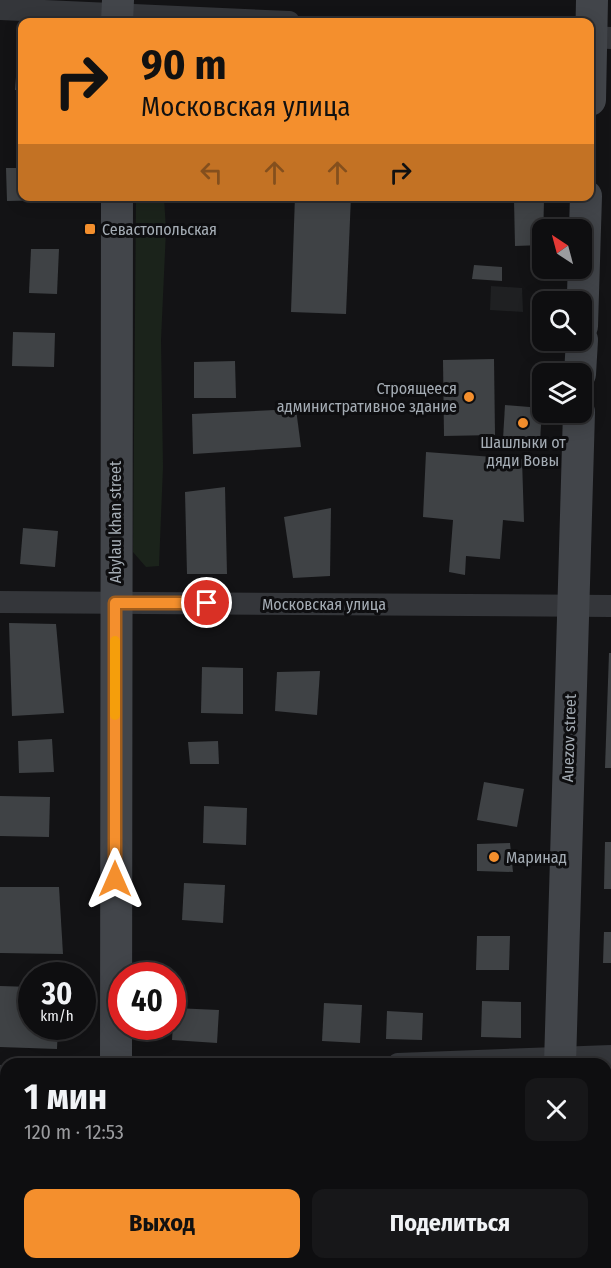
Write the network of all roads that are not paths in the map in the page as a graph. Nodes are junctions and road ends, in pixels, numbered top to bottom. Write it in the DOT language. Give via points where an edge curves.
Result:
graph roads {
  1 [pos="592,0"];
  2 [pos="0,9"];
  3 [pos="117,12"];
  4 [pos="220,18"];
  5 [pos="597,38"];
  6 [pos="594,65"];
  7 [pos="117,201"];
  8 [pos="586,201"];
  9 [pos="583,291"];
  10 [pos="579,423"];
  11 [pos="0,602"];
  12 [pos="115,603"];
  13 [pos="573,605"];
  14 [pos="611,606"];
  15 [pos="611,1056"];
  16 [pos="116,1058"];
  17 [pos="560,1058"];
  18 [pos="586,1058"];
  1 -- 5 [label="main road"];
  2 -- 3 [label="street"];
  3 -- 4 [label="street"];
  5 -- 6 [label="main road"];
  7 -- 12 [label="main road, Abylau khan street"];
  8 -- 9 [label="main road"];
  10 -- 13 [label="main road, Auezov street"];
  11 -- 12 [label="street, Московская улица"];
  12 -- 13 [label="street, Московская улица"];
  12 -- 16 [label="main road, Abylau khan street"];
  13 -- 14 [label="street, Московская улица"];
  13 -- 17 [label="main road, Auezov street"];
  15 -- 18 [label="street"];
}
